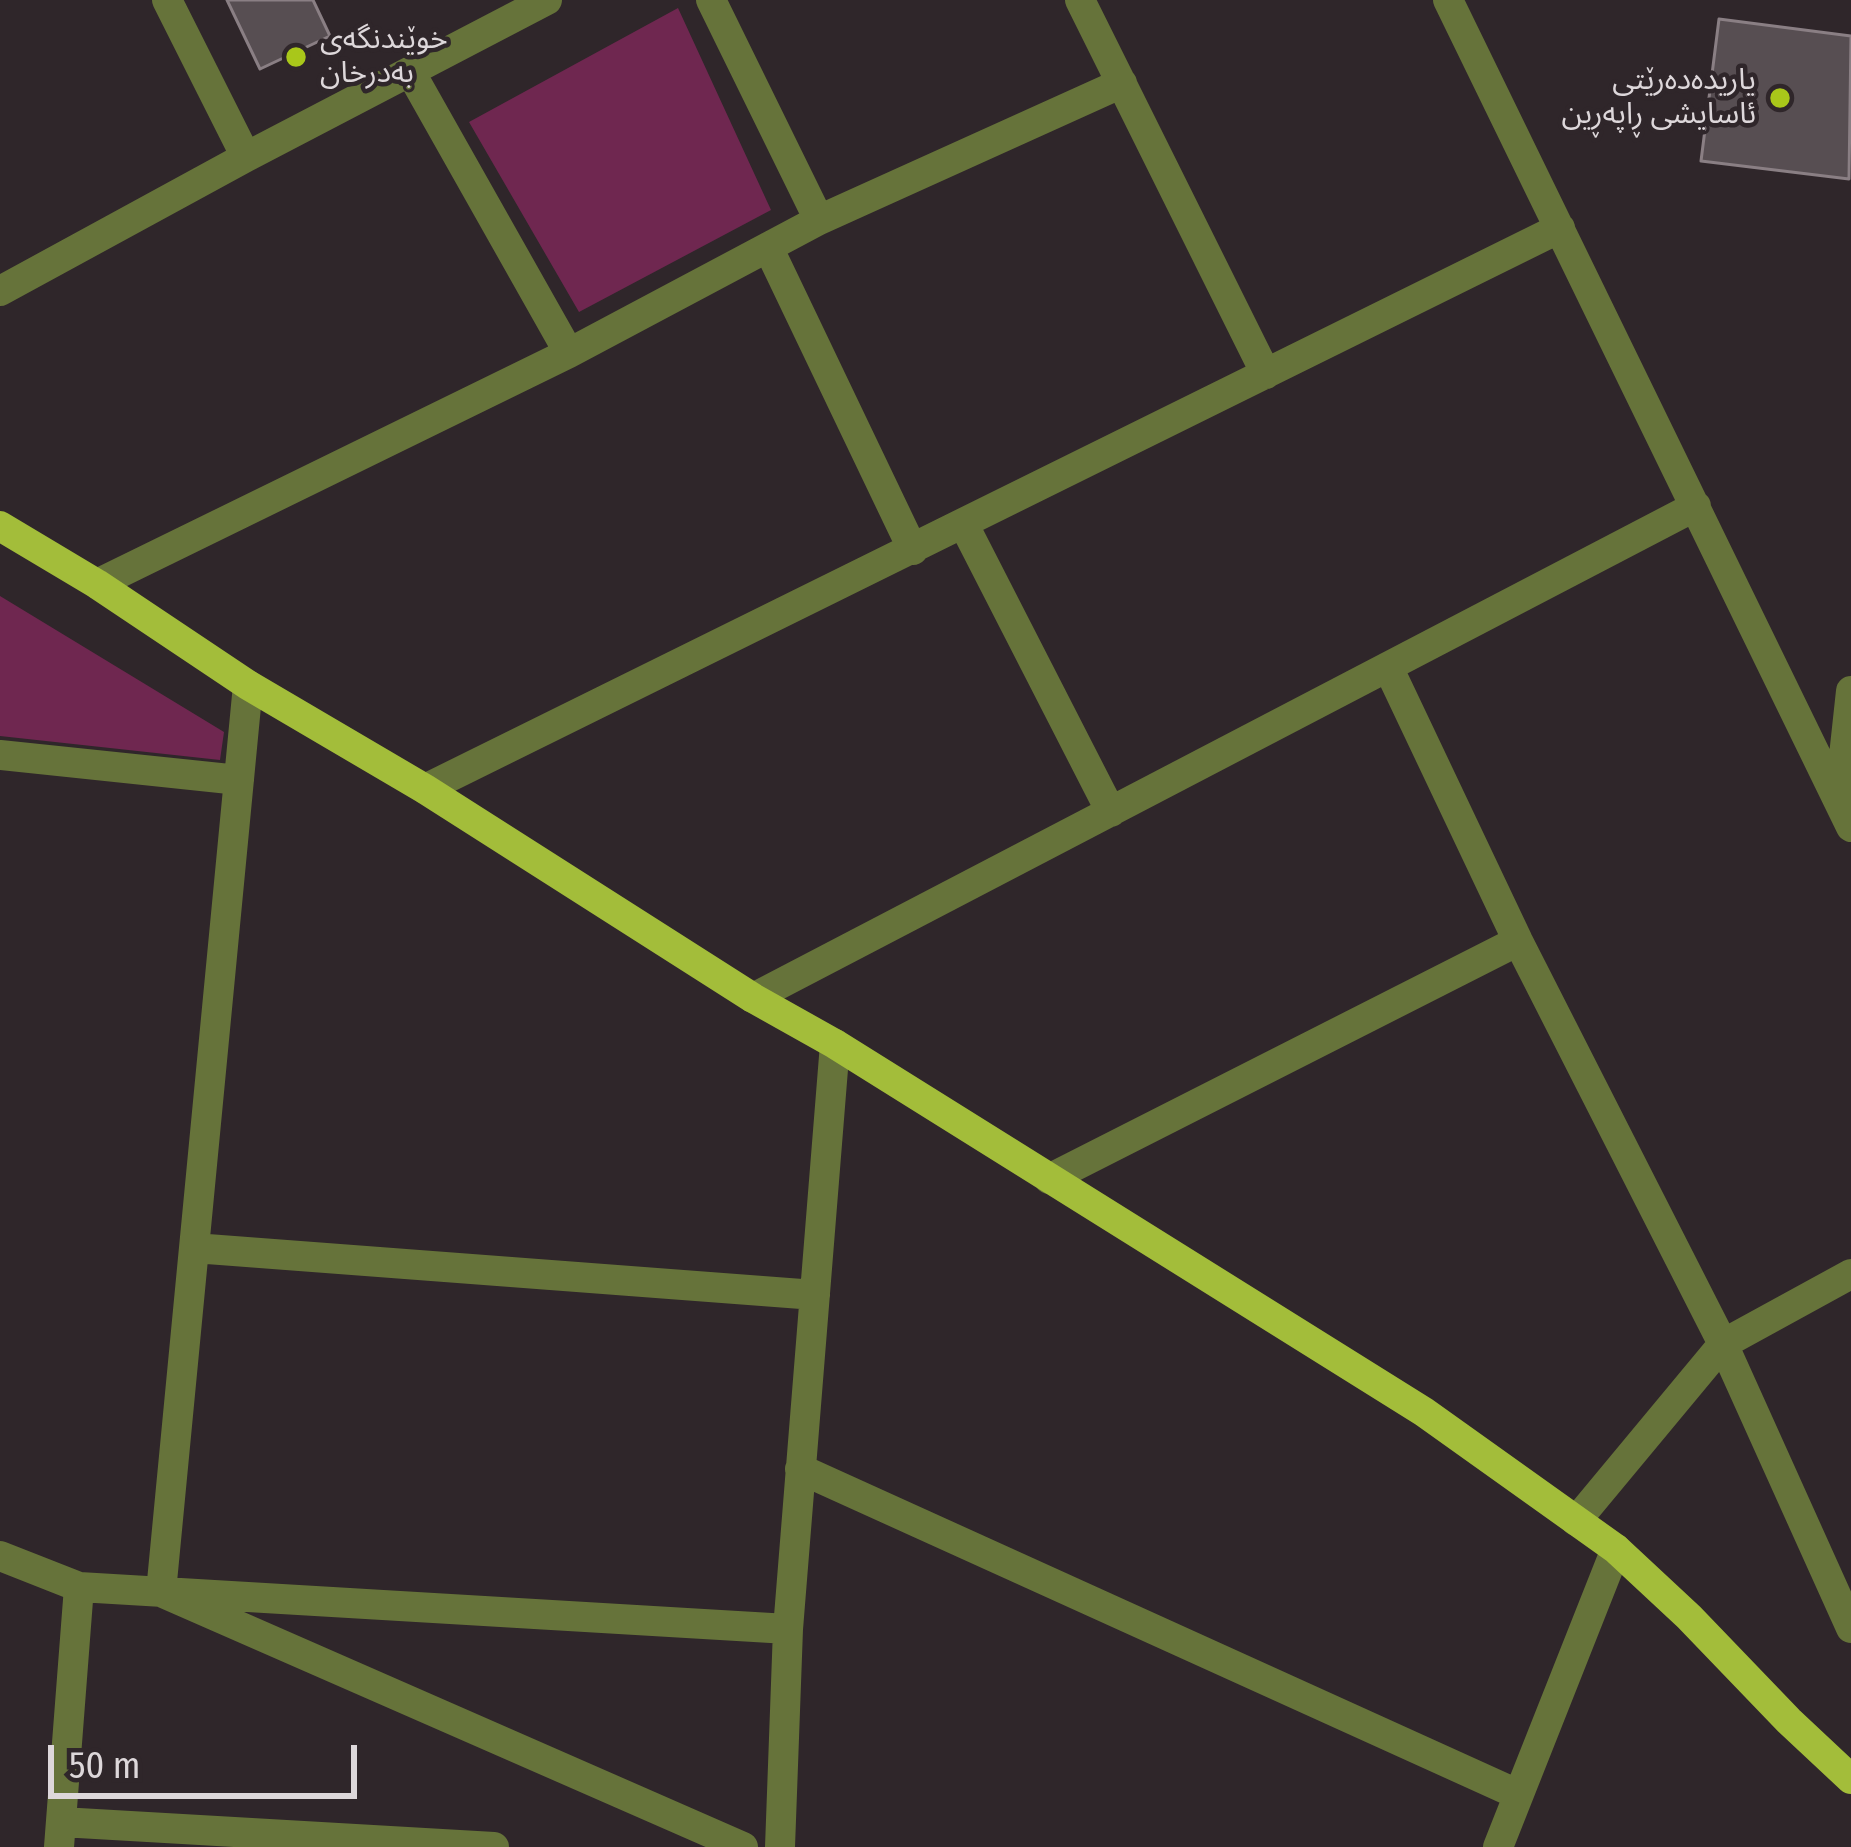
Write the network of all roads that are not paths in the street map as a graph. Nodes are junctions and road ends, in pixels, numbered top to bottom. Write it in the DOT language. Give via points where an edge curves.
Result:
graph roads {
  1 [pos="167,0"];
  2 [pos="547,0"];
  3 [pos="710,0"];
  4 [pos="1080,0"];
  5 [pos="1448,0"];
  6 [pos="411,73"];
  7 [pos="1122,83"];
  8 [pos="246,157"];
  9 [pos="819,220"];
  10 [pos="1560,228"];
  11 [pos="768,247"];
  12 [pos="0,292"];
  13 [pos="569,353"];
  14 [pos="1266,374"];
  15 [pos="1696,506"];
  16 [pos="964,525"];
  17 [pos="0,526"];
  18 [pos="913,550"];
  19 [pos="97,584"];
  20 [pos="1388,667"];
  21 [pos="248,686"];
  22 [pos="1851,691"];
  23 [pos="0,755"];
  24 [pos="239,780"];
  25 [pos="425,789"];
  26 [pos="1847,810"];
  27 [pos="1111,812"];
  28 [pos="1518,941"];
  29 [pos="753,998"];
  30 [pos="835,1044"];
  31 [pos="1048,1179"];
  32 [pos="194,1248"];
  33 [pos="1851,1274"];
  34 [pos="814,1295"];
  35 [pos="1724,1344"];
  36 [pos="800,1469"];
  37 [pos="1576,1521"];
  38 [pos="1616,1550"];
  39 [pos="0,1556"];
  40 [pos="79,1587"];
  41 [pos="161,1592"];
  42 [pos="1851,1628"];
  43 [pos="788,1629"];
  44 [pos="1851,1779"];
  45 [pos="1517,1793"];
  46 [pos="60,1835"];
  47 [pos="494,1847"];
  48 [pos="742,1847"];
  49 [pos="780,1847"];
  50 [pos="1498,1847"];
  1 -- 8 [label="street"];
  2 -- 6 [label="street"];
  3 -- 9 [label="street"];
  4 -- 7 [label="street"];
  5 -- 10 [label="street"];
  6 -- 8 [label="street"];
  6 -- 13 [label="street"];
  7 -- 9 [label="street"];
  7 -- 14 [label="street"];
  8 -- 12 [label="street"];
  9 -- 11 [label="street"];
  10 -- 14 [label="street"];
  10 -- 15 [label="street"];
  11 -- 13 [label="street"];
  11 -- 18 [label="street"];
  13 -- 19 [label="street"];
  14 -- 16 [label="street"];
  15 -- 20 [label="street"];
  15 -- 26 [label="street"];
  16 -- 18 [label="street"];
  16 -- 27 [label="street"];
  17 -- 19 [label="main road"];
  18 -- 25 [label="street"];
  19 -- 21 [label="main road"];
  20 -- 27 [label="street"];
  20 -- 28 [label="street"];
  21 -- 24 [label="street"];
  21 -- 25 [label="main road"];
  22 -- 26 [label="street"];
  23 -- 24 [label="street"];
  24 -- 32 [label="street"];
  25 -- 29 [label="main road"];
  27 -- 29 [label="street"];
  28 -- 31 [label="street"];
  28 -- 35 [label="street"];
  29 -- 30 [label="main road"];
  30 -- 31 [label="main road"];
  30 -- 34 [label="street"];
  31 -- 37 [label="main road" via="1424,1412"];
  32 -- 34 [label="street"];
  32 -- 41 [label="street"];
  33 -- 35 [label="street"];
  34 -- 36 [label="street"];
  35 -- 37 [label="street"];
  35 -- 42 [label="street"];
  36 -- 43 [label="street"];
  36 -- 45 [label="street"];
  37 -- 38 [label="main road"];
  38 -- 44 [label="main road"];
  38 -- 45 [label="street"];
  39 -- 40 [label="street"];
  40 -- 41 [label="street"];
  40 -- 46 [label="street"];
  41 -- 43 [label="street"];
  41 -- 48 [label="street"];
  43 -- 49 [label="street"];
  45 -- 50 [label="street"];
  46 -- 47 [label="street"];
}
